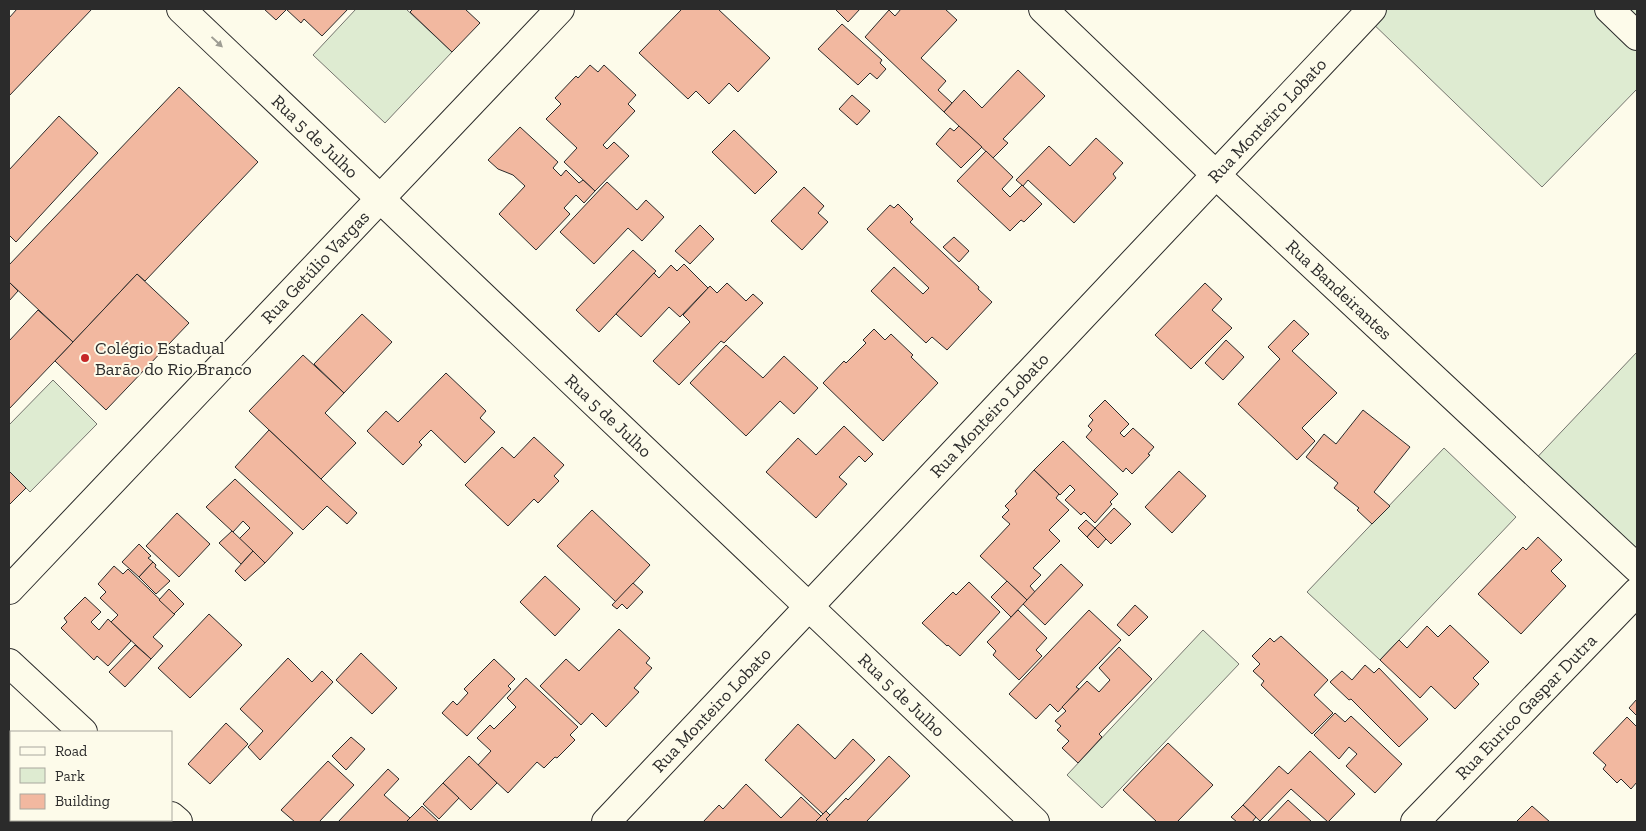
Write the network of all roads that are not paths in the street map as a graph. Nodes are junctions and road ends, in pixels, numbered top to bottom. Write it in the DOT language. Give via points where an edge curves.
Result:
graph roads {
  1 [pos="181,9"];
  2 [pos="560,9"];
  3 [pos="1042,9"];
  4 [pos="1372,9"];
  5 [pos="1609,9"];
  6 [pos="1637,36"];
  7 [pos="1215,174"];
  8 [pos="382,198"];
  9 [pos="1637,568"];
  10 [pos="9,590"];
  11 [pos="1637,592"];
  12 [pos="808,607"];
  13 [pos="9,663"];
  14 [pos="81,731"];
  15 [pos="606,822"];
  16 [pos="1035,822"];
  17 [pos="1416,822"];
  1 -- 8 [label="street, Rua 5 de Julho, one-way"];
  2 -- 8 [label="street, Rua Getúlio Vargas"];
  3 -- 7 [label="street, Rua Bandeirantes"];
  4 -- 7 [label="street, Rua Monteiro Lobato"];
  5 -- 6 [label="street"];
  7 -- 9 [label="street, Rua Bandeirantes"];
  7 -- 12 [label="street, Rua Monteiro Lobato"];
  8 -- 10 [label="street, Rua Getúlio Vargas"];
  8 -- 12 [label="street, Rua 5 de Julho"];
  11 -- 17 [label="street, Rua Eurico Gaspar Dutra"];
  12 -- 15 [label="street, Rua Monteiro Lobato"];
  12 -- 16 [label="street, Rua 5 de Julho"];
  13 -- 14 [label="street"];
}
